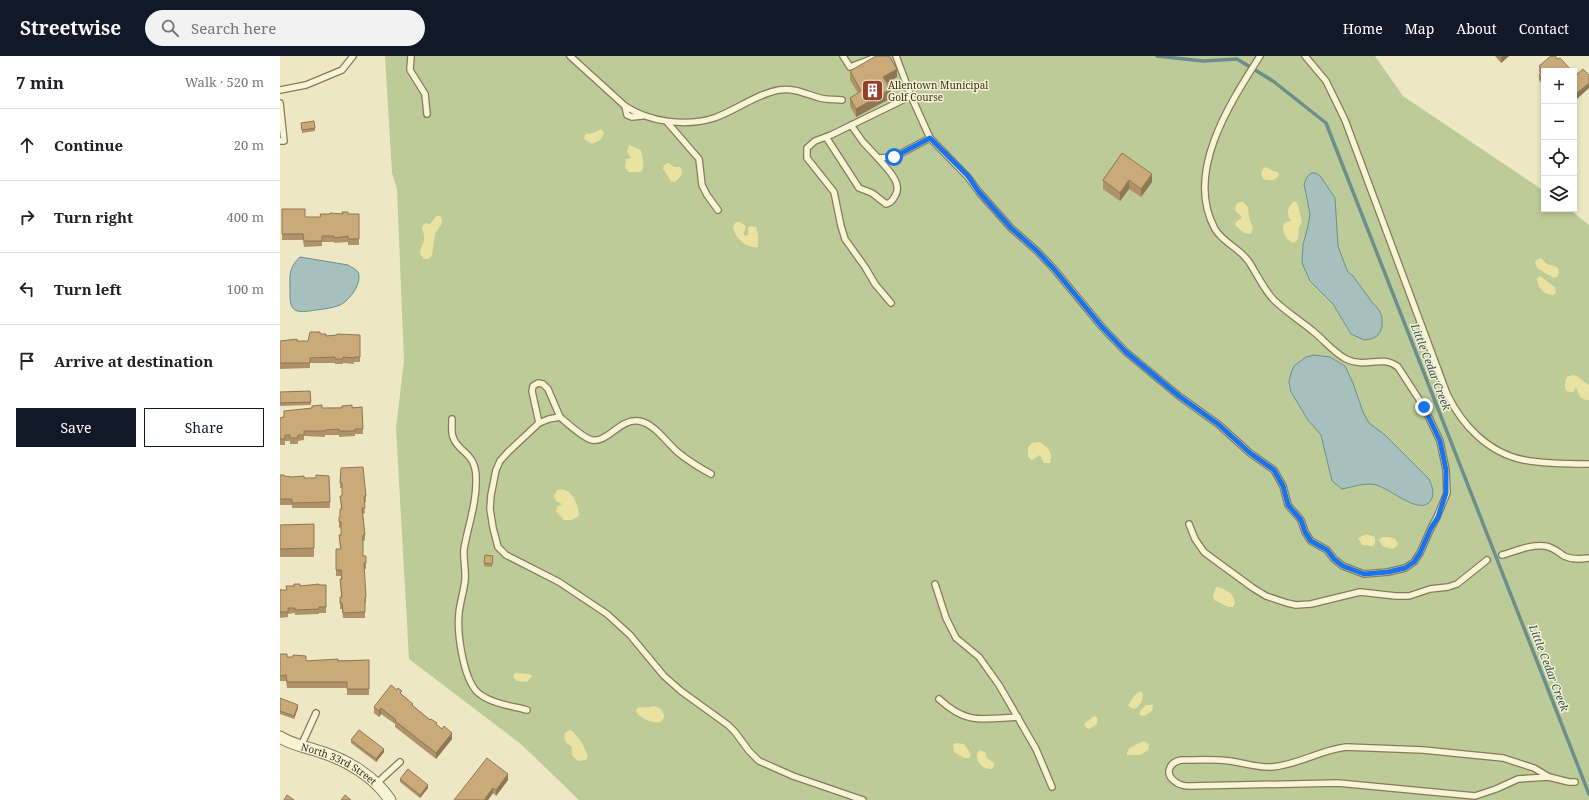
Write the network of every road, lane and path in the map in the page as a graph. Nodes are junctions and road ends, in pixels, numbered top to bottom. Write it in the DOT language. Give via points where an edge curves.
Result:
graph roads {
  1 [pos="353,56"];
  2 [pos="411,56"];
  3 [pos="570,56"];
  4 [pos="843,56"];
  5 [pos="879,56"];
  6 [pos="896,56"];
  7 [pos="1260,56"];
  8 [pos="1304,56"];
  9 [pos="280,90"];
  10 [pos="911,96"];
  11 [pos="842,100"];
  12 [pos="280,104"];
  13 [pos="427,114"];
  14 [pos="667,122"];
  15 [pos="851,125"];
  16 [pos="826,137"];
  17 [pos="930,138"];
  18 [pos="280,141"];
  19 [pos="878,158"];
  20 [pos="718,210"];
  21 [pos="891,303"];
  22 [pos="560,417"];
  23 [pos="452,419"];
  24 [pos="539,423"];
  25 [pos="1589,464"];
  26 [pos="711,474"];
  27 [pos="1189,524"];
  28 [pos="1502,555"];
  29 [pos="1589,558"];
  30 [pos="1487,560"];
  31 [pos="936,584"];
  32 [pos="939,699"];
  33 [pos="527,710"];
  34 [pos="316,713"];
  35 [pos="1018,717"];
  36 [pos="280,737"];
  37 [pos="300,746"];
  38 [pos="400,762"];
  39 [pos="1549,777"];
  40 [pos="1575,782"];
  41 [pos="377,783"];
  42 [pos="1052,787"];
  43 [pos="390,800"];
  44 [pos="863,800"];
  1 -- 9 [label="lane" via="342,70 306,85"];
  2 -- 13 [label="lane" via="410,70 425,94"];
  3 -- 14 [label="lane" via="625,106 644,116"];
  4 -- 5 [label="lane" via="850,67"];
  6 -- 10 [label="lane"];
  7 -- 17 [label="lane" via="1229,107 1207,162 1205,189 1210,216 1222,238 1248,259 1273,299 1346,359 1357,364 1392,362 1424,407 1440,441 1446,470 1446,493 1438,517 1420,553 1414,562 1405,568 1364,574 1343,566 1327,550 1311,541 1301,520 1288,505 1283,486 1274,470 1126,352 1054,269 1011,228 968,176"];
  8 -- 25 [label="lane" via="1326,81 1346,120 1447,394 1461,418 1484,442 1506,454 1523,460"];
  10 -- 15 [label="lane"];
  10 -- 17 [label="lane"];
  11 -- 14 [label="lane" via="822,98 796,90 778,90 714,118"];
  12 -- 18 [label="lane" via="284,141"];
  14 -- 20 [label="lane" via="699,159 702,185"];
  15 -- 16 [label="lane"];
  15 -- 19 [label="lane"];
  16 -- 19 [label="lane" via="859,188 886,204 890,203 897,193 898,186"];
  16 -- 21 [label="lane" via="815,141 807,148 807,158 834,192 845,239"];
  17 -- 19 [label="lane" via="894,157"];
  22 -- 24 [label="lane"];
  22 -- 24 [label="lane" via="548,389 538,383 533,386 532,391"];
  22 -- 26 [label="lane" via="594,441 628,422 639,421 647,424 678,453"];
  23 -- 33 [label="lane" via="453,436 456,443 471,458 476,478 464,552 465,579 458,618 460,649 470,683 480,695"];
  24 -- 44 [label="lane" via="508,452 496,470 490,509 498,547 506,555 559,582 607,614 630,635 664,676 728,725 759,761"];
  27 -- 30 [label="lane" via="1204,552 1266,596 1296,605 1311,604 1360,592 1409,596 1430,589 1448,587 1457,584"];
  28 -- 29 [label="lane" via="1529,547 1546,546 1570,558"];
  31 -- 35 [label="lane" via="946,618 956,638 979,657"];
  32 -- 35 [label="lane" via="952,710 967,717"];
  34 -- 37 [label="lane"];
  35 -- 42 [label="lane" via="1036,748"];
  36 -- 37 [label="street, North 33rd Street"];
  37 -- 41 [label="street, North 33rd Street" via="345,762"];
  38 -- 41 [label="lane"];
  39 -- 39 [label="lane" via="1534,768 1503,758 1423,750 1346,747 1273,767 1229,761 1181,760 1169,766 1171,778 1178,784 1190,786 1338,783 1475,796 1518,779"];
  39 -- 40 [label="lane"];
  41 -- 43 [label="street, North 33rd Street"];
}
